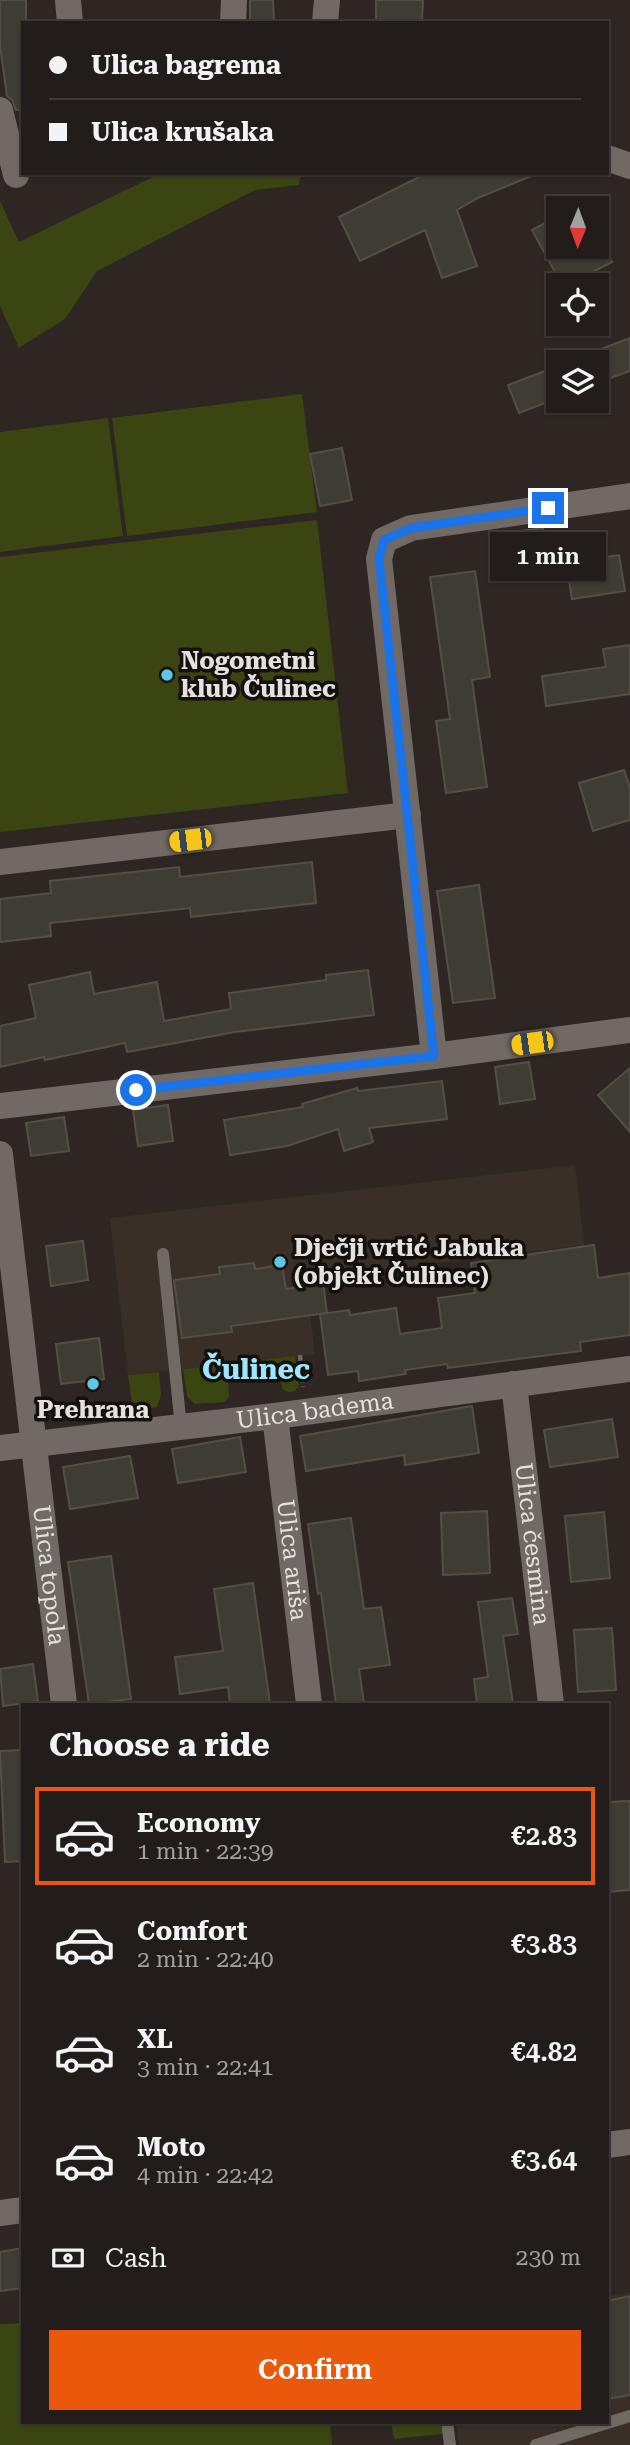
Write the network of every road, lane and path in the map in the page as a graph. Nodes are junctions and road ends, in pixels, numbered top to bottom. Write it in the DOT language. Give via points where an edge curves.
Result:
graph roads {
  1 [pos="68,0"];
  2 [pos="234,0"];
  3 [pos="327,0"];
  4 [pos="70,21"];
  5 [pos="233,21"];
  6 [pos="325,21"];
  7 [pos="0,110"];
  8 [pos="609,159"];
  9 [pos="630,166"];
  10 [pos="13,177"];
  11 [pos="630,496"];
  12 [pos="408,815"];
  13 [pos="0,862"];
  14 [pos="630,1030"];
  15 [pos="434,1056"];
  16 [pos="0,1106"];
  17 [pos="0,1154"];
  18 [pos="163,1254"];
  19 [pos="300,1355"];
  20 [pos="630,1369"];
  21 [pos="514,1384"];
  22 [pos="304,1395"];
  23 [pos="275,1416"];
  24 [pos="181,1427"];
  25 [pos="34,1444"];
  26 [pos="0,1448"];
  27 [pos="64,1703"];
  28 [pos="309,1703"];
  29 [pos="551,1703"];
  30 [pos="630,2142"];
  31 [pos="609,2145"];
  32 [pos="21,2210"];
  33 [pos="0,2213"];
  34 [pos="630,2416"];
  35 [pos="609,2422"];
  36 [pos="447,2424"];
  37 [pos="604,2424"];
  38 [pos="450,2445"];
  39 [pos="536,2445"];
  1 -- 4 [label="street"];
  2 -- 5 [label="street"];
  3 -- 6 [label="street"];
  7 -- 10 [label="street"];
  8 -- 9 [label="street"];
  11 -- 12 [label="street" via="411,528 384,540 379,559"];
  12 -- 13 [label="street"];
  12 -- 15 [label="street"];
  14 -- 15 [label="street"];
  15 -- 16 [label="street"];
  17 -- 25 [label="street, Ulica topola"];
  18 -- 24 [label="lane"];
  19 -- 22 [label="path"];
  20 -- 21 [label="street, Ulica badema"];
  21 -- 23 [label="street, Ulica badema"];
  21 -- 29 [label="street, Ulica česmina"];
  23 -- 24 [label="street, Ulica badema"];
  23 -- 28 [label="street, Ulica ariša"];
  24 -- 25 [label="street, Ulica badema"];
  25 -- 26 [label="street, Ulica badema"];
  25 -- 27 [label="street, Ulica topola"];
  30 -- 31 [label="street"];
  32 -- 33 [label="street"];
  34 -- 35 [label="lane"];
  36 -- 38 [label="lane"];
  37 -- 39 [label="lane"];
}
